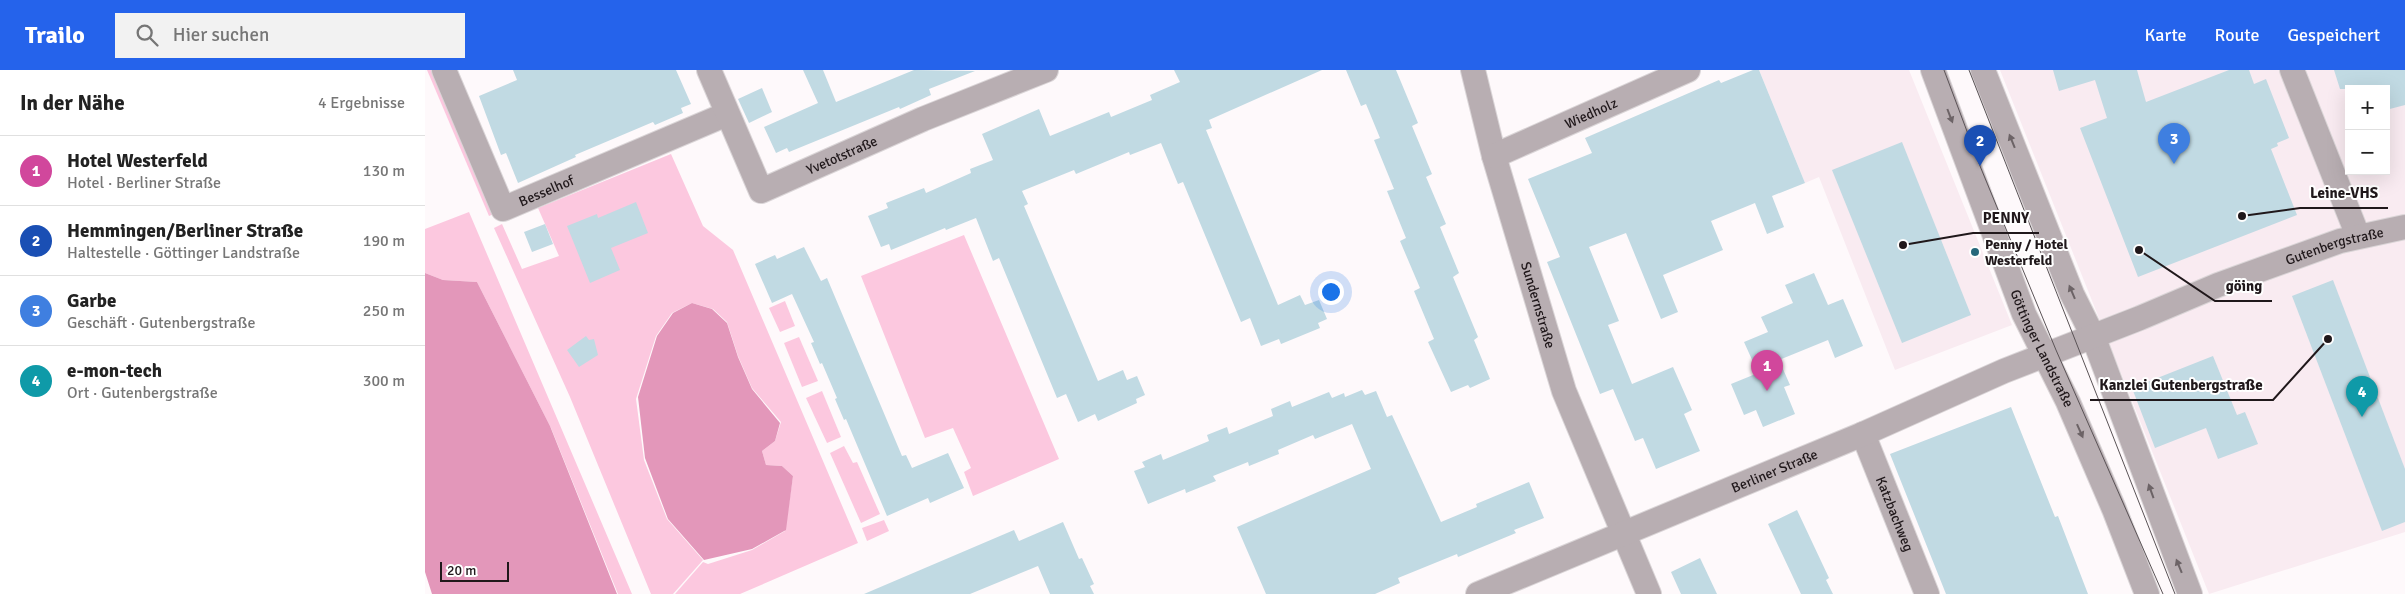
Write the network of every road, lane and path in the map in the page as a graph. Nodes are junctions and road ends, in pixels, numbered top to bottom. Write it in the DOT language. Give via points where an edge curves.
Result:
graph roads {
  1 [pos="444,70"];
  2 [pos="709,70"];
  3 [pos="1046,70"];
  4 [pos="1473,70"];
  5 [pos="1688,70"];
  6 [pos="1933,70"];
  7 [pos="1983,70"];
  8 [pos="2292,70"];
  9 [pos="727,114"];
  10 [pos="1494,156"];
  11 [pos="2405,227"];
  12 [pos="2358,236"];
  13 [pos="2093,336"];
  14 [pos="2070,345"];
  15 [pos="2044,355"];
  16 [pos="1863,434"];
  17 [pos="1623,534"];
  18 [pos="1478,594"];
  19 [pos="1649,594"];
  20 [pos="1927,594"];
  21 [pos="2147,594"];
  22 [pos="2190,594"];
  1 -- 9 [label="street, Besselhof" via="503,208"];
  2 -- 9 [label="street, Yvetotstraße"];
  3 -- 9 [label="street, Yvetotstraße" via="923,119 761,191"];
  4 -- 10 [label="street, Sundernstraße"];
  5 -- 10 [label="street, Wiedholz"];
  6 -- 15 [label="street, Göttinger Landstraße, one-way" via="2019,300"];
  13 -- 7 [label="street, one-way"];
  8 -- 12 [label="street"];
  10 -- 17 [label="street, Sundernstraße" via="1564,391"];
  11 -- 12 [label="street, Gutenbergstraße"];
  12 -- 13 [label="street, Gutenbergstraße" via="2263,267"];
  13 -- 14 [label="street, Gutenbergstraße"];
  22 -- 13 [label="street, one-way"];
  14 -- 15 [label="street, Berliner Straße"];
  15 -- 16 [label="street, Berliner Straße"];
  15 -- 21 [label="street, Göttinger Landstraße, one-way" via="2068,402"];
  16 -- 17 [label="street, Berliner Straße"];
  16 -- 20 [label="street, Katzbachweg"];
  17 -- 18 [label="street, Berliner Straße"];
  17 -- 19 [label="street, Sundernstraße"];
}
